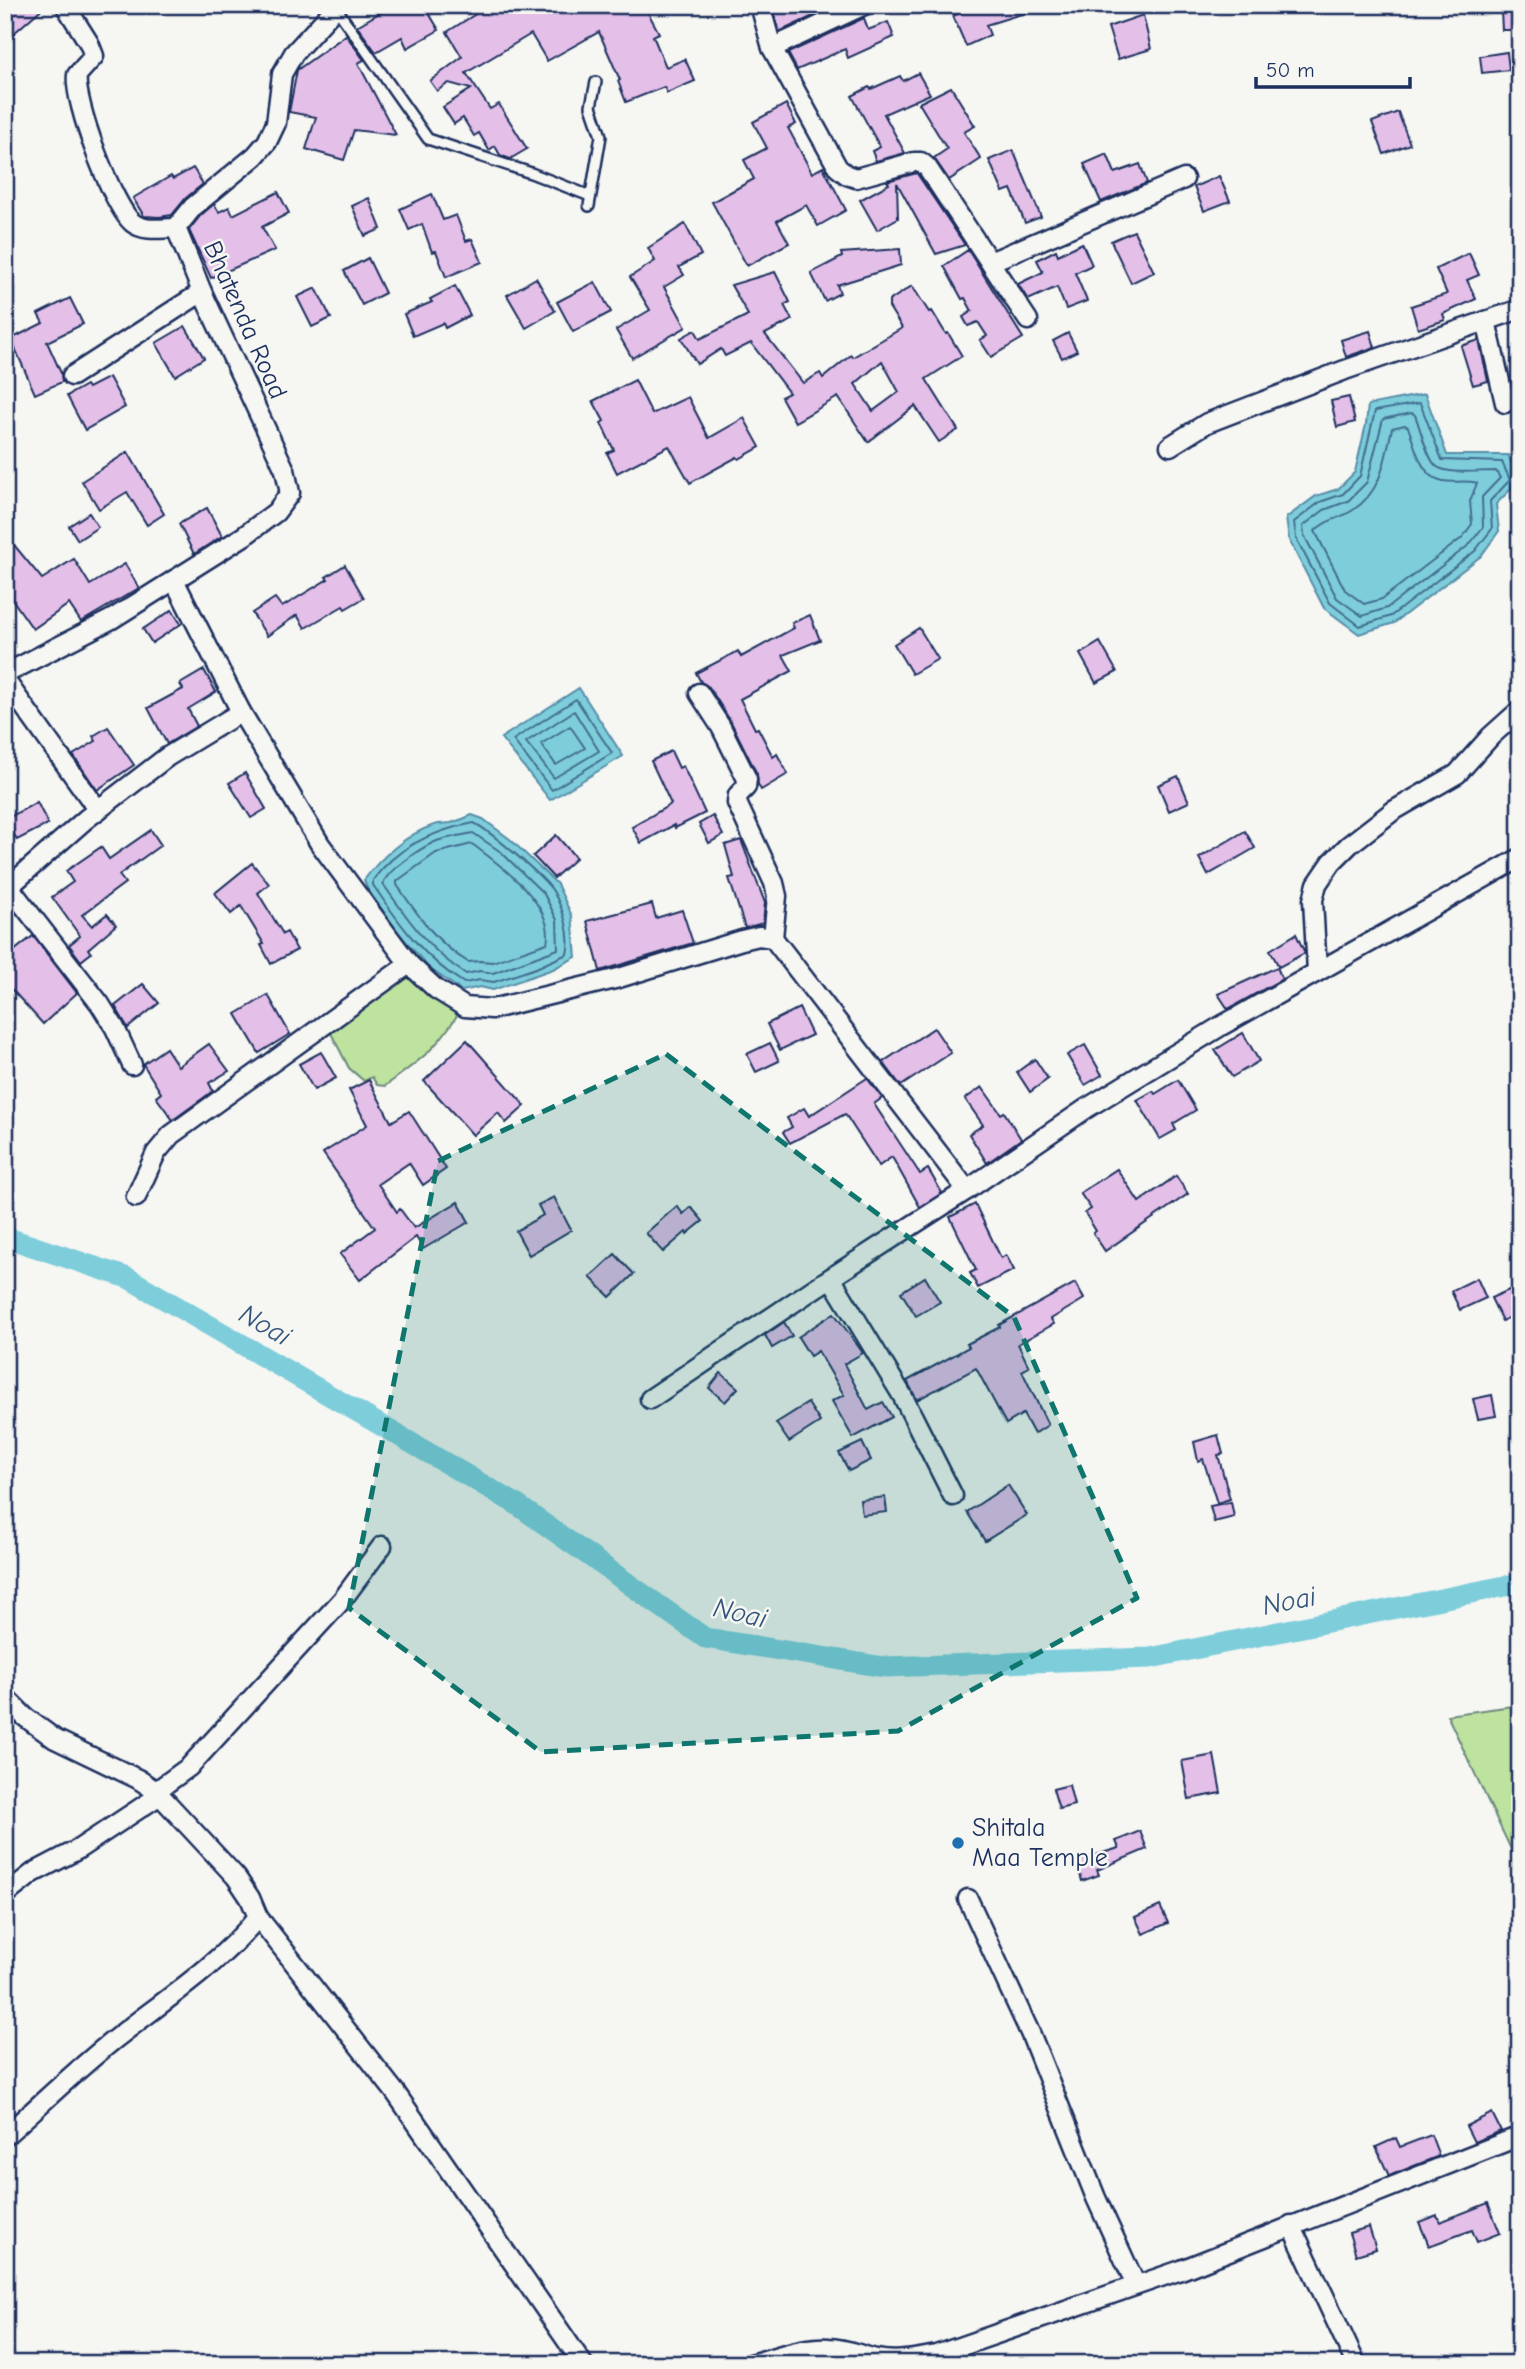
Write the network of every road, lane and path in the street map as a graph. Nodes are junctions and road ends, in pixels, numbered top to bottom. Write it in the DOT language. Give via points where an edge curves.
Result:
graph roads {
  1 [pos="65,5"];
  2 [pos="760,5"];
  3 [pos="863,5"];
  4 [pos="337,7"];
  5 [pos="772,48"];
  6 [pos="596,82"];
  7 [pos="1184,179"];
  8 [pos="590,195"];
  9 [pos="589,206"];
  10 [pos="176,228"];
  11 [pos="990,262"];
  12 [pos="202,292"];
  13 [pos="1520,309"];
  14 [pos="1028,320"];
  15 [pos="1486,321"];
  16 [pos="72,376"];
  17 [pos="1505,403"];
  18 [pos="1170,446"];
  19 [pos="174,580"];
  20 [pos="5,674"];
  21 [pos="5,680"];
  22 [pos="699,693"];
  23 [pos="1520,710"];
  24 [pos="241,712"];
  25 [pos="98,810"];
  26 [pos="1520,858"];
  27 [pos="7,889"];
  28 [pos="773,937"];
  29 [pos="409,964"];
  30 [pos="1317,972"];
  31 [pos="132,1065"];
  32 [pos="967,1190"];
  33 [pos="136,1197"];
  34 [pos="831,1278"];
  35 [pos="650,1399"];
  36 [pos="953,1496"];
  37 [pos="382,1546"];
  38 [pos="5,1697"];
  39 [pos="158,1793"];
  40 [pos="5,1895"];
  41 [pos="968,1899"];
  42 [pos="258,1917"];
  43 [pos="5,2136"];
  44 [pos="1520,2136"];
  45 [pos="1292,2225"];
  46 [pos="1136,2285"];
  47 [pos="583,2364"];
  48 [pos="750,2364"];
  49 [pos="1356,2364"];
  1 -- 10 [label="street" via="94,56 77,75 79,100 117,201 133,222 144,228"];
  2 -- 5 [label="street"];
  3 -- 5 [label="street"];
  4 -- 8 [label="lane" via="428,139"];
  4 -- 10 [label="street, Bhatenda Road" via="294,53 282,74 276,123 267,142 193,206"];
  5 -- 11 [label="street" via="838,168 856,178 921,162"];
  6 -- 8 [label="lane" via="591,106 601,136"];
  7 -- 11 [label="street"];
  8 -- 9 [label="lane"];
  10 -- 12 [label="street, Bhatenda Road"];
  11 -- 14 [label="street"];
  12 -- 16 [label="street"];
  12 -- 19 [label="street, Bhatenda Road" via="285,470 290,493 276,512"];
  13 -- 15 [label="street"];
  15 -- 17 [label="street"];
  15 -- 18 [label="street" via="1207,423"];
  19 -- 20 [label="street, Bhatenda Road"];
  19 -- 24 [label="street"];
  21 -- 25 [label="street"];
  22 -- 28 [label="street" via="747,779 737,803 774,883"];
  23 -- 30 [label="street" via="1457,774 1394,811 1332,862 1317,884 1313,900"];
  24 -- 25 [label="street" via="167,757"];
  24 -- 29 [label="street" via="320,844"];
  25 -- 27 [label="street"];
  26 -- 30 [label="street"];
  27 -- 31 [label="street" via="100,1004"];
  28 -- 29 [label="street" via="742,940 619,978 492,1009 465,1007"];
  28 -- 32 [label="street"];
  29 -- 33 [label="street" via="171,1135 156,1153"];
  30 -- 32 [label="street" via="1087,1108"];
  32 -- 34 [label="street"];
  34 -- 35 [label="street"];
  34 -- 36 [label="street" via="902,1395"];
  37 -- 39 [label="street" via="342,1600 189,1767"];
  38 -- 39 [label="street" via="55,1739"];
  39 -- 40 [label="street"];
  39 -- 42 [label="street" via="236,1877"];
  41 -- 46 [label="street"];
  42 -- 43 [label="street" via="240,1939 110,2043"];
  42 -- 47 [label="street" via="395,2092"];
  44 -- 45 [label="street"];
  45 -- 46 [label="street"];
  45 -- 49 [label="street"];
  46 -- 48 [label="street" via="936,2355 905,2361 876,2359 828,2347"];
}
